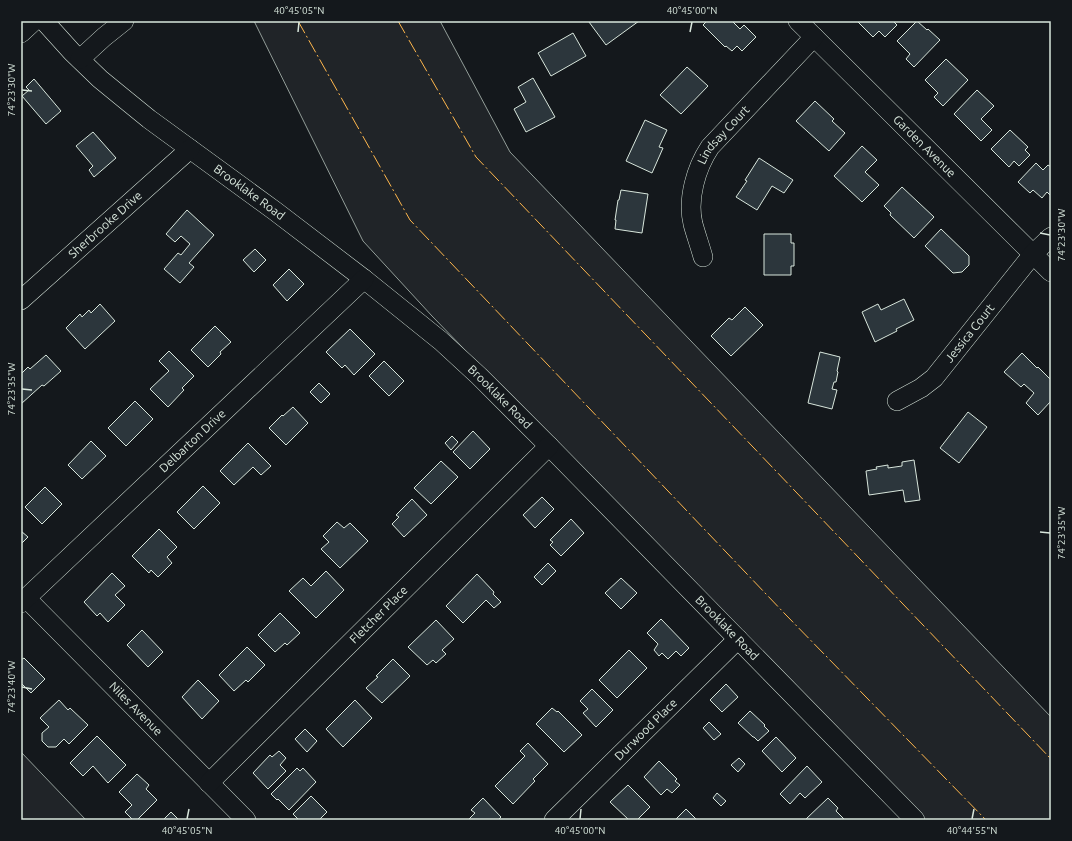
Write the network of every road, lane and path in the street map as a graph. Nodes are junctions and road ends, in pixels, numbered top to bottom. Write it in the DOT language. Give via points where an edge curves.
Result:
graph roads {
  1 [pos="34,21"];
  2 [pos="44,21"];
  3 [pos="124,21"];
  4 [pos="798,21"];
  5 [pos="21,33"];
  6 [pos="814,37"];
  7 [pos="80,59"];
  8 [pos="190,150"];
  9 [pos="1051,237"];
  10 [pos="1033,254"];
  11 [pos="703,258"];
  12 [pos="1051,272"];
  13 [pos="364,279"];
  14 [pos="21,300"];
  15 [pos="897,401"];
  16 [pos="549,446"];
  17 [pos="24,601"];
  18 [pos="738,639"];
  19 [pos="209,783"];
  20 [pos="246,820"];
  21 [pos="554,820"];
  22 [pos="915,820"];
  1 -- 5 [label="street"];
  2 -- 7 [label="street, Brooklake Road"];
  3 -- 7 [label="street"];
  4 -- 6 [label="street, Garden Avenue"];
  6 -- 10 [label="street, Garden Avenue"];
  6 -- 11 [label="street, Lindsay Court" via="710,146 704,156 693,189 692,212"];
  7 -- 8 [label="street, Brooklake Road" via="100,79"];
  8 -- 13 [label="street, Brooklake Road" via="276,211"];
  8 -- 14 [label="street, Sherbrooke Drive"];
  9 -- 10 [label="street, Jessica Court"];
  10 -- 12 [label="street, Garden Avenue"];
  10 -- 15 [label="street, Jessica Court" via="934,378"];
  13 -- 16 [label="street, Brooklake Road" via="441,341"];
  13 -- 17 [label="street, Delbarton Drive"];
  16 -- 18 [label="street, Brooklake Road"];
  16 -- 19 [label="street, Fletcher Place"];
  17 -- 19 [label="street, Niles Avenue"];
  18 -- 21 [label="street, Durwood Place"];
  18 -- 22 [label="street, Brooklake Road"];
  19 -- 20 [label="street, Niles Avenue"];
}
